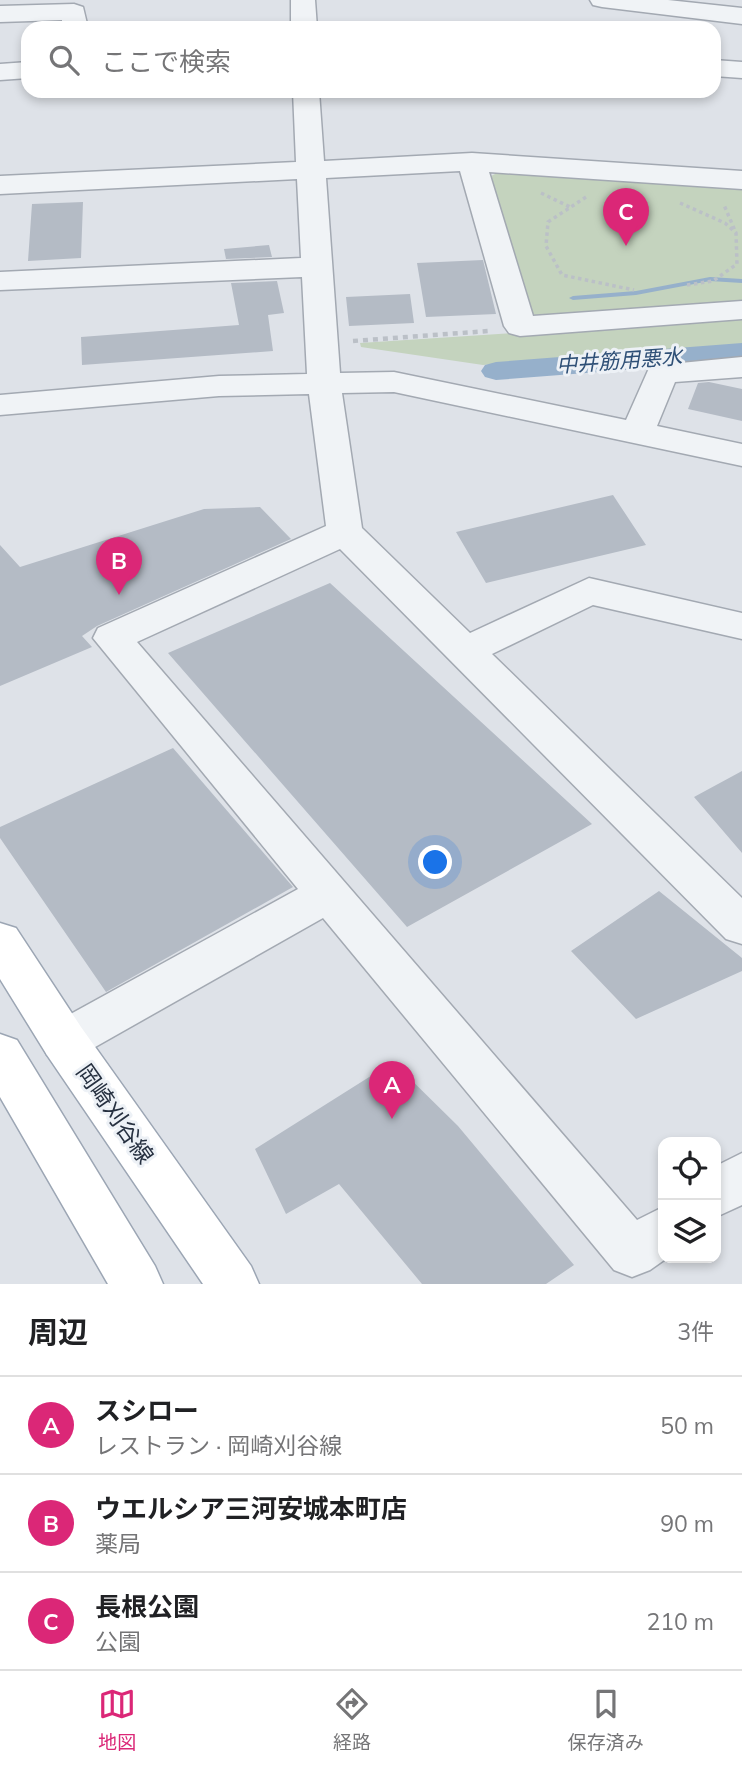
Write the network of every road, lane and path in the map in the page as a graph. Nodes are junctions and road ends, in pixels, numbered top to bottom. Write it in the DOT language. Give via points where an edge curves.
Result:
graph roads {
  1 [pos="303,0"];
  2 [pos="602,0"];
  3 [pos="0,14"];
  4 [pos="742,16"];
  5 [pos="75,21"];
  6 [pos="304,21"];
  7 [pos="721,68"];
  8 [pos="742,70"];
  9 [pos="21,71"];
  10 [pos="0,72"];
  11 [pos="306,98"];
  12 [pos="472,162"];
  13 [pos="309,172"];
  14 [pos="713,178"];
  15 [pos="742,180"];
  16 [pos="0,185"];
  17 [pos="588,196"];
  18 [pos="676,201"];
  19 [pos="736,233"];
  20 [pos="316,267"];
  21 [pos="0,281"];
  22 [pos="677,286"];
  23 [pos="642,292"];
  24 [pos="742,310"];
  25 [pos="520,326"];
  26 [pos="321,343"];
  27 [pos="742,367"];
  28 [pos="324,383"];
  29 [pos="0,405"];
  30 [pos="638,432"];
  31 [pos="742,455"];
  32 [pos="345,532"];
  33 [pos="742,626"];
  34 [pos="465,651"];
  35 [pos="328,894"];
  36 [pos="742,926"];
  37 [pos="0,940"];
  38 [pos="64,1041"];
  39 [pos="0,1054"];
  40 [pos="742,1175"];
  41 [pos="721,1190"];
  42 [pos="658,1235"];
  43 [pos="137,1284"];
  44 [pos="233,1284"];
  1 -- 6 [label="street"];
  2 -- 4 [label="street"];
  3 -- 5 [label="street" via="74,12"];
  7 -- 8 [label="street"];
  9 -- 10 [label="street"];
  11 -- 13 [label="street"];
  12 -- 13 [label="street"];
  12 -- 14 [label="street"];
  12 -- 25 [label="street"];
  13 -- 16 [label="street"];
  13 -- 20 [label="street"];
  14 -- 15 [label="street"];
  14 -- 19 [label="path"];
  17 -- 23 [label="path" via="548,222 546,246 562,275"];
  18 -- 19 [label="path" via="725,223"];
  19 -- 22 [label="path" via="737,264 713,281"];
  20 -- 21 [label="street"];
  20 -- 26 [label="street"];
  24 -- 25 [label="street"];
  25 -- 26 [label="path"];
  26 -- 28 [label="street"];
  27 -- 30 [label="street" via="662,373"];
  28 -- 29 [label="street" via="219,386"];
  28 -- 30 [label="street" via="394,382"];
  28 -- 32 [label="street"];
  30 -- 31 [label="street"];
  32 -- 34 [label="street"];
  32 -- 35 [label="street" via="112,638"];
  33 -- 34 [label="street" via="589,590"];
  34 -- 36 [label="street"];
  35 -- 38 [label="street"];
  35 -- 42 [label="street" via="632,1253"];
  37 -- 38 [label="main road, 岡崎刈谷線"];
  38 -- 44 [label="main road, 岡崎刈谷線"];
  39 -- 43 [label="main road"];
  40 -- 41 [label="street"];
}
